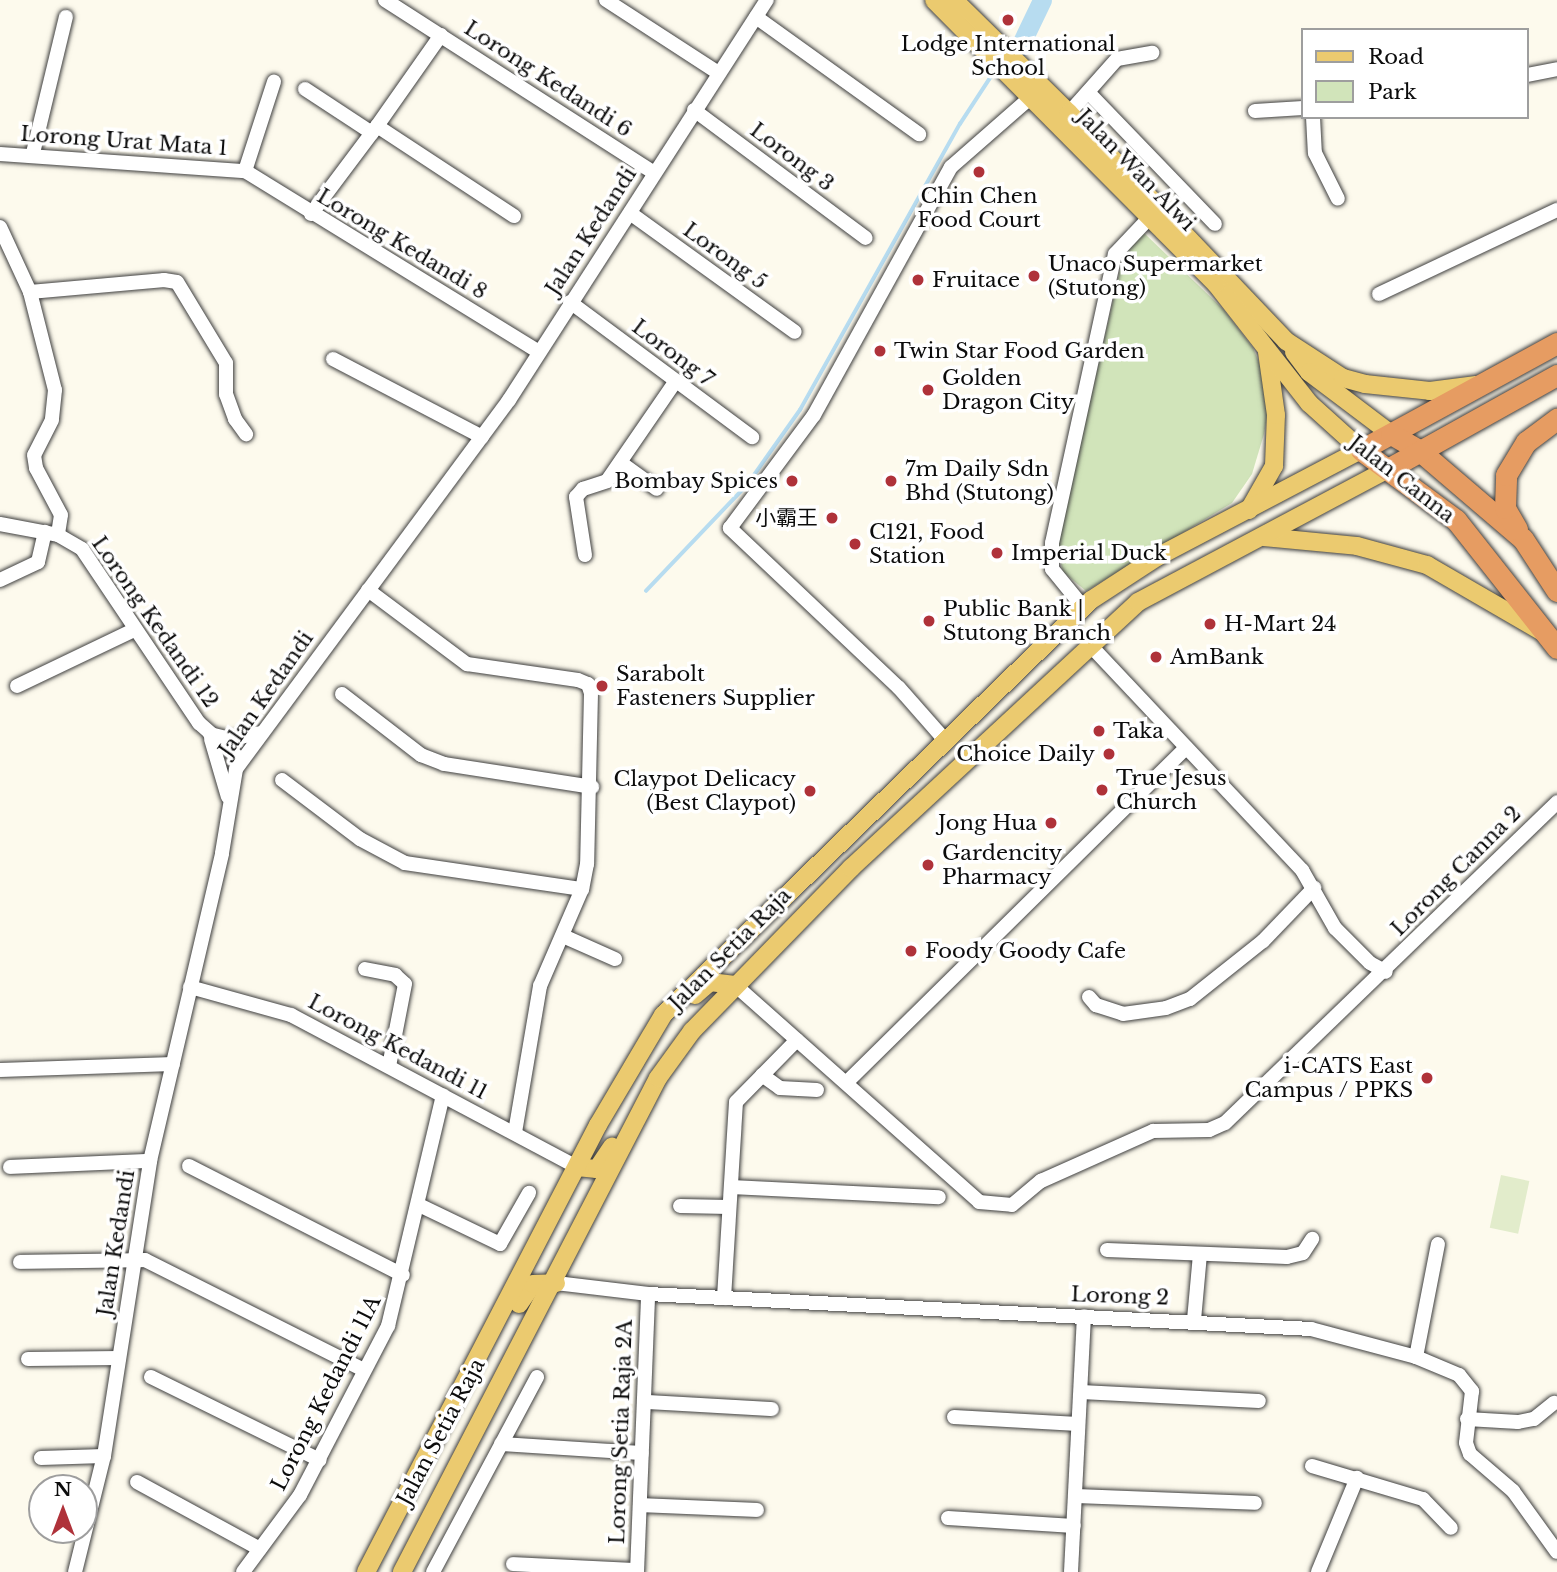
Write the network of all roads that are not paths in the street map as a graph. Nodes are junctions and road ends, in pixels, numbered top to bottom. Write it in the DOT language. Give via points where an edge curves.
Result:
graph roads {
  1 [pos="385,0"];
  2 [pos="606,0"];
  3 [pos="767,0"];
  4 [pos="934,0"];
  5 [pos="954,0"];
  6 [pos="66,17"];
  7 [pos="756,17"];
  8 [pos="441,35"];
  9 [pos="1152,53"];
  10 [pos="1007,61"];
  11 [pos="1557,69"];
  12 [pos="717,72"];
  13 [pos="1529,75"];
  14 [pos="274,82"];
  15 [pos="306,89"];
  16 [pos="1088,92"];
  17 [pos="1031,96"];
  18 [pos="1302,108"];
  19 [pos="694,110"];
  20 [pos="1255,111"];
  21 [pos="1069,113"];
  22 [pos="1313,119"];
  23 [pos="375,130"];
  24 [pos="919,134"];
  25 [pos="0,153"];
  26 [pos="33,153"];
  27 [pos="245,171"];
  28 [pos="653,172"];
  29 [pos="1338,199"];
  30 [pos="1557,210"];
  31 [pos="630,213"];
  32 [pos="311,214"];
  33 [pos="514,216"];
  34 [pos="1150,217"];
  35 [pos="1215,224"];
  36 [pos="0,227"];
  37 [pos="866,238"];
  38 [pos="30,292"];
  39 [pos="1379,294"];
  40 [pos="570,302"];
  41 [pos="795,332"];
  42 [pos="1286,341"];
  43 [pos="1557,343"];
  44 [pos="1267,349"];
  45 [pos="538,351"];
  46 [pos="333,359"];
  47 [pos="1557,375"];
  48 [pos="675,382"];
  49 [pos="1475,385"];
  50 [pos="1557,418"];
  51 [pos="246,433"];
  52 [pos="1391,434"];
  53 [pos="482,437"];
  54 [pos="752,437"];
  55 [pos="1361,450"];
  56 [pos="1420,451"];
  57 [pos="621,463"];
  58 [pos="1388,469"];
  59 [pos="657,489"];
  60 [pos="1248,510"];
  61 [pos="0,524"];
  62 [pos="51,534"];
  63 [pos="1264,537"];
  64 [pos="1523,539"];
  65 [pos="584,555"];
  66 [pos="0,580"];
  67 [pos="368,590"];
  68 [pos="1557,591"];
  69 [pos="1083,607"];
  70 [pos="134,630"];
  71 [pos="1552,641"];
  72 [pos="1088,644"];
  73 [pos="17,686"];
  74 [pos="342,694"];
  75 [pos="1014,714"];
  76 [pos="260,733"];
  77 [pos="207,734"];
  78 [pos="944,739"];
  79 [pos="1186,748"];
  80 [pos="241,760"];
  81 [pos="282,780"];
  82 [pos="592,787"];
  83 [pos="228,798"];
  84 [pos="1557,802"];
  85 [pos="582,888"];
  86 [pos="1314,888"];
  87 [pos="563,936"];
  88 [pos="615,959"];
  89 [pos="365,969"];
  90 [pos="1381,977"];
  91 [pos="735,985"];
  92 [pos="190,987"];
  93 [pos="1088,997"];
  94 [pos="692,1031"];
  95 [pos="797,1040"];
  96 [pos="173,1063"];
  97 [pos="390,1066"];
  98 [pos="0,1070"];
  99 [pos="762,1075"];
  100 [pos="848,1081"];
  101 [pos="817,1090"];
  102 [pos="443,1096"];
  103 [pos="598,1125"];
  104 [pos="515,1132"];
  105 [pos="150,1161"];
  106 [pos="189,1166"];
  107 [pos="10,1167"];
  108 [pos="577,1167"];
  109 [pos="731,1187"];
  110 [pos="529,1193"];
  111 [pos="939,1197"];
  112 [pos="419,1205"];
  113 [pos="680,1206"];
  114 [pos="729,1207"];
  115 [pos="1312,1239"];
  116 [pos="1438,1244"];
  117 [pos="1107,1250"];
  118 [pos="1200,1254"];
  119 [pos="137,1259"];
  120 [pos="20,1262"];
  121 [pos="403,1275"];
  122 [pos="555,1283"];
  123 [pos="648,1294"];
  124 [pos="723,1298"];
  125 [pos="1084,1316"];
  126 [pos="1194,1321"];
  127 [pos="483,1353"];
  128 [pos="1416,1357"];
  129 [pos="28,1359"];
  130 [pos="119,1359"];
  131 [pos="365,1370"];
  132 [pos="152,1377"];
  133 [pos="537,1377"];
  134 [pos="1081,1392"];
  135 [pos="1258,1401"];
  136 [pos="646,1402"];
  137 [pos="1554,1403"];
  138 [pos="772,1409"];
  139 [pos="954,1417"];
  140 [pos="1467,1419"];
  141 [pos="1079,1424"];
  142 [pos="502,1444"];
  143 [pos="642,1453"];
  144 [pos="104,1456"];
  145 [pos="41,1458"];
  146 [pos="320,1460"];
  147 [pos="1312,1466"];
  148 [pos="1357,1478"];
  149 [pos="138,1482"];
  150 [pos="1076,1496"];
  151 [pos="1255,1503"];
  152 [pos="639,1505"];
  153 [pos="757,1510"];
  154 [pos="948,1518"];
  155 [pos="1073,1526"];
  156 [pos="1451,1528"];
  157 [pos="260,1549"];
  158 [pos="1557,1552"];
  159 [pos="513,1564"];
  160 [pos="637,1571"];
  161 [pos="75,1572"];
  162 [pos="243,1572"];
  163 [pos="366,1572"];
  164 [pos="402,1572"];
  165 [pos="433,1572"];
  166 [pos="1071,1572"];
  167 [pos="1318,1572"];
  1 -- 8 [label="street, Lorong Kedandi 6"];
  2 -- 12 [label="street"];
  3 -- 7 [label="street, Jalan Kedandi"];
  4 -- 10 [label="main road, Jalan Wan Alwi"];
  5 -- 10 [label="main road, Jalan Wan Alwi"];
  6 -- 26 [label="street"];
  7 -- 12 [label="street, Jalan Kedandi"];
  7 -- 24 [label="street"];
  8 -- 23 [label="street"];
  8 -- 28 [label="street, Lorong Kedandi 6"];
  9 -- 16 [label="street" via="1117,59"];
  10 -- 17 [label="main road, Jalan Wan Alwi"];
  10 -- 21 [label="main road, Jalan Wan Alwi"];
  11 -- 13 [label="street"];
  12 -- 19 [label="street, Jalan Kedandi"];
  14 -- 27 [label="street"];
  15 -- 23 [label="street"];
  16 -- 21 [label="street"];
  16 -- 35 [label="street"];
  17 -- 34 [label="main road, Jalan Wan Alwi"];
  17 -- 78 [label="street" via="951,167 814,415 730,528 899,688"];
  18 -- 20 [label="street"];
  19 -- 28 [label="street, Jalan Kedandi"];
  19 -- 37 [label="street, Lorong 3"];
  21 -- 42 [label="main road, Jalan Wan Alwi"];
  22 -- 29 [label="street" via="1315,153"];
  23 -- 32 [label="street"];
  23 -- 33 [label="street"];
  25 -- 26 [label="street, Lorong Urat Mata 1"];
  26 -- 27 [label="street, Lorong Urat Mata 1"];
  27 -- 32 [label="street, Lorong Kedandi 8"];
  28 -- 31 [label="street, Jalan Kedandi"];
  30 -- 39 [label="street"];
  31 -- 40 [label="street, Jalan Kedandi"];
  31 -- 41 [label="street, Lorong 5"];
  32 -- 45 [label="street, Lorong Kedandi 8"];
  34 -- 44 [label="main road, Jalan Wan Alwi" via="1216,284"];
  34 -- 69 [label="street" via="1115,254 1052,543 1052,569"];
  36 -- 38 [label="street, Lorong Kedandi 12"];
  38 -- 51 [label="street" via="177,282 226,363 226,394"];
  38 -- 62 [label="street, Lorong Kedandi 12" via="55,390 52,420 34,455 36,468 61,515"];
  40 -- 45 [label="street, Jalan Kedandi"];
  40 -- 48 [label="street, Lorong 7"];
  42 -- 49 [label="main road" via="1343,378 1365,384 1430,391"];
  42 -- 52 [label="main road" via="1309,372"];
  43 -- 49 [label="highway"];
  44 -- 55 [label="main road, Jalan Canna" via="1309,403"];
  44 -- 60 [label="main road" via="1276,415 1274,466"];
  45 -- 53 [label="street, Jalan Kedandi"];
  46 -- 53 [label="street"];
  47 -- 56 [label="highway"];
  48 -- 54 [label="street, Lorong 7"];
  48 -- 57 [label="street"];
  49 -- 52 [label="highway"];
  50 -- 64 [label="highway" via="1526,442 1506,475 1505,508"];
  52 -- 55 [label="highway"];
  52 -- 56 [label="highway, Jalan Canna"];
  53 -- 67 [label="street, Jalan Kedandi"];
  55 -- 58 [label="highway, Jalan Canna"];
  55 -- 60 [label="main road, Jalan Setia Raja"];
  56 -- 58 [label="highway"];
  56 -- 64 [label="highway, Jalan Canna"];
  57 -- 59 [label="street"];
  57 -- 65 [label="street" via="607,481 583,489 576,498"];
  58 -- 63 [label="main road, Jalan Setia Raja"];
  58 -- 71 [label="highway, Jalan Canna" via="1456,520"];
  60 -- 69 [label="main road, Jalan Setia Raja" via="1157,557"];
  61 -- 62 [label="street"];
  62 -- 66 [label="street" via="38,562"];
  62 -- 70 [label="street, Lorong Kedandi 12" via="82,549"];
  63 -- 71 [label="main road" via="1357,546 1427,565"];
  63 -- 72 [label="main road, Jalan Setia Raja" via="1138,601"];
  64 -- 68 [label="highway, Jalan Canna"];
  67 -- 76 [label="street, Jalan Kedandi"];
  67 -- 82 [label="street" via="467,664 588,684"];
  69 -- 78 [label="main road, Jalan Setia Raja"];
  70 -- 73 [label="street"];
  70 -- 77 [label="street, Lorong Kedandi 12"];
  72 -- 75 [label="main road, Jalan Setia Raja"];
  72 -- 79 [label="street"];
  74 -- 82 [label="street" via="421,755 444,764"];
  75 -- 78 [label="main road" via="965,749"];
  75 -- 91 [label="main road, Jalan Setia Raja"];
  76 -- 77 [label="street" via="221,738"];
  76 -- 80 [label="street, Jalan Kedandi"];
  77 -- 80 [label="street, Lorong Kedandi 12"];
  77 -- 83 [label="street"];
  78 -- 103 [label="main road, Jalan Setia Raja" via="663,1015"];
  79 -- 86 [label="street" via="1248,809"];
  79 -- 100 [label="street"];
  80 -- 83 [label="street, Jalan Kedandi"];
  81 -- 85 [label="street" via="360,839 405,863"];
  82 -- 85 [label="street"];
  83 -- 92 [label="street, Jalan Kedandi" via="222,853"];
  84 -- 90 [label="street, Lorong Canna 2" via="1479,874"];
  85 -- 87 [label="street"];
  86 -- 90 [label="street" via="1335,928"];
  86 -- 93 [label="street" via="1263,941 1191,999 1123,1014 1104,1009"];
  87 -- 88 [label="street"];
  87 -- 104 [label="street" via="540,986"];
  89 -- 97 [label="street" via="395,975 405,984"];
  90 -- 100 [label="street, Lorong Canna 2" via="1225,1123 1209,1130 1153,1131 1041,1181 1012,1205 979,1202"];
  91 -- 94 [label="main road, Jalan Setia Raja"];
  91 -- 95 [label="street, Lorong Canna 2"];
  91 -- 103 [label="main road" via="717,981 704,985 660,1034 615,1113"];
  92 -- 96 [label="street, Jalan Kedandi"];
  92 -- 97 [label="street, Lorong Kedandi 11" via="291,1015"];
  94 -- 108 [label="main road" via="678,1032 664,1048 604,1164 588,1170"];
  94 -- 122 [label="main road, Jalan Setia Raja" via="658,1078"];
  95 -- 99 [label="street"];
  95 -- 100 [label="street, Lorong Canna 2"];
  96 -- 98 [label="street"];
  96 -- 105 [label="street, Jalan Kedandi"];
  97 -- 102 [label="street, Lorong Kedandi 11"];
  99 -- 101 [label="street" via="779,1088"];
  99 -- 109 [label="street" via="736,1102"];
  102 -- 104 [label="street, Lorong Kedandi 11"];
  102 -- 112 [label="street, Lorong Kedandi 11A"];
  103 -- 108 [label="main road, Jalan Setia Raja"];
  104 -- 108 [label="street, Lorong Kedandi 11"];
  105 -- 107 [label="street"];
  105 -- 119 [label="street, Jalan Kedandi"];
  106 -- 121 [label="street"];
  108 -- 127 [label="main road, Jalan Setia Raja"];
  109 -- 111 [label="street"];
  109 -- 114 [label="street"];
  110 -- 112 [label="street" via="500,1244"];
  112 -- 121 [label="street, Lorong Kedandi 11A"];
  113 -- 114 [label="street"];
  114 -- 124 [label="street"];
  115 -- 118 [label="street" via="1303,1253 1287,1257"];
  116 -- 128 [label="street"];
  117 -- 118 [label="street"];
  118 -- 126 [label="street"];
  119 -- 120 [label="street"];
  119 -- 130 [label="street, Jalan Kedandi"];
  119 -- 131 [label="street"];
  121 -- 131 [label="street, Lorong Kedandi 11A" via="388,1326"];
  122 -- 123 [label="street, Lorong 2"];
  122 -- 127 [label="main road" via="529,1287 498,1343"];
  122 -- 164 [label="main road, Jalan Setia Raja"];
  123 -- 124 [label="street, Lorong 2"];
  123 -- 136 [label="street, Lorong Setia Raja 2A"];
  124 -- 125 [label="street, Lorong 2"];
  125 -- 126 [label="street, Lorong 2"];
  125 -- 134 [label="street"];
  126 -- 128 [label="street, Lorong 2" via="1301,1327"];
  127 -- 163 [label="main road, Jalan Setia Raja"];
  128 -- 140 [label="street, Lorong 2" via="1446,1368 1468,1384 1472,1391"];
  129 -- 130 [label="street"];
  130 -- 144 [label="street, Jalan Kedandi"];
  131 -- 146 [label="street, Lorong Kedandi 11A"];
  132 -- 146 [label="street"];
  133 -- 142 [label="street"];
  134 -- 135 [label="street"];
  134 -- 141 [label="street"];
  136 -- 138 [label="street"];
  136 -- 143 [label="street, Lorong Setia Raja 2A"];
  137 -- 140 [label="street" via="1534,1419 1518,1422"];
  139 -- 141 [label="street"];
  140 -- 158 [label="street, Lorong 2" via="1470,1454 1513,1491"];
  141 -- 150 [label="street"];
  142 -- 143 [label="street"];
  142 -- 165 [label="street"];
  143 -- 152 [label="street, Lorong Setia Raja 2A"];
  144 -- 145 [label="street"];
  144 -- 161 [label="street, Jalan Kedandi"];
  146 -- 157 [label="street, Lorong Kedandi 11A"];
  147 -- 148 [label="street"];
  148 -- 156 [label="street" via="1426,1501"];
  148 -- 167 [label="street"];
  149 -- 157 [label="street"];
  150 -- 151 [label="street"];
  150 -- 155 [label="street"];
  152 -- 153 [label="street"];
  152 -- 160 [label="street, Lorong Setia Raja 2A"];
  154 -- 155 [label="street"];
  155 -- 166 [label="street"];
  157 -- 162 [label="street, Lorong Kedandi 11A"];
  159 -- 160 [label="street"];
}
